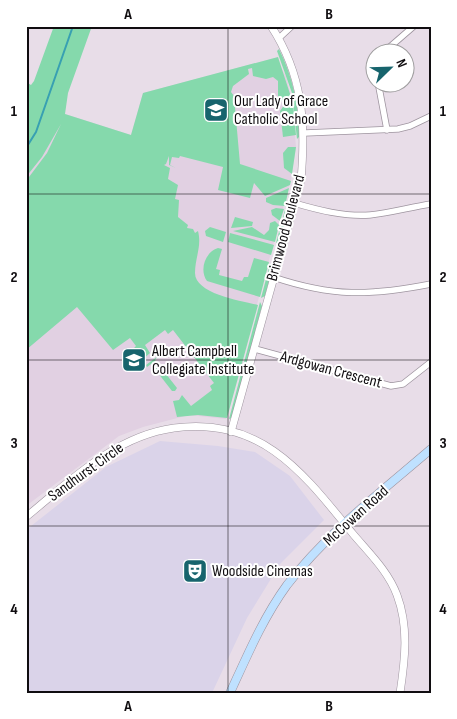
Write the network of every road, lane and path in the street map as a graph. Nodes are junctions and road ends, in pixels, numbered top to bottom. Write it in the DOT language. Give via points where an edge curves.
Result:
graph roads {
  1 [pos="271,26"];
  2 [pos="292,26"];
  3 [pos="414,26"];
  4 [pos="279,38"];
  5 [pos="396,42"];
  6 [pos="380,92"];
  7 [pos="431,116"];
  8 [pos="388,130"];
  9 [pos="304,133"];
  10 [pos="294,203"];
  11 [pos="431,204"];
  12 [pos="272,277"];
  13 [pos="431,284"];
  14 [pos="255,349"];
  15 [pos="431,362"];
  16 [pos="231,432"];
  17 [pos="431,449"];
  18 [pos="26,517"];
  19 [pos="345,524"];
  20 [pos="230,693"];
  21 [pos="400,693"];
  1 -- 4 [label="street, Brimwood Boulevard"];
  2 -- 4 [label="street"];
  3 -- 5 [label="street"];
  4 -- 9 [label="street, Brimwood Boulevard" via="295,75"];
  6 -- 8 [label="street"];
  7 -- 8 [label="street" via="410,126"];
  8 -- 9 [label="street"];
  9 -- 10 [label="street, Brimwood Boulevard" via="301,180"];
  10 -- 11 [label="street" via="356,215"];
  10 -- 12 [label="street, Brimwood Boulevard"];
  12 -- 13 [label="street" via="323,291 362,294"];
  12 -- 14 [label="street, Brimwood Boulevard"];
  14 -- 15 [label="street, Ardgowan Crescent" via="391,386 403,384"];
  14 -- 16 [label="street, Brimwood Boulevard"];
  16 -- 18 [label="street, Sandhurst Circle" via="174,428 131,440 91,465"];
  16 -- 19 [label="street, Sandhurst Circle" via="255,440 291,462"];
  17 -- 19 [label="main road, McCowan Road"];
  19 -- 20 [label="main road, McCowan Road" via="308,559 286,587 260,628"];
  19 -- 21 [label="street, Sandhurst Circle" via="381,566 397,595 406,647"];
}
